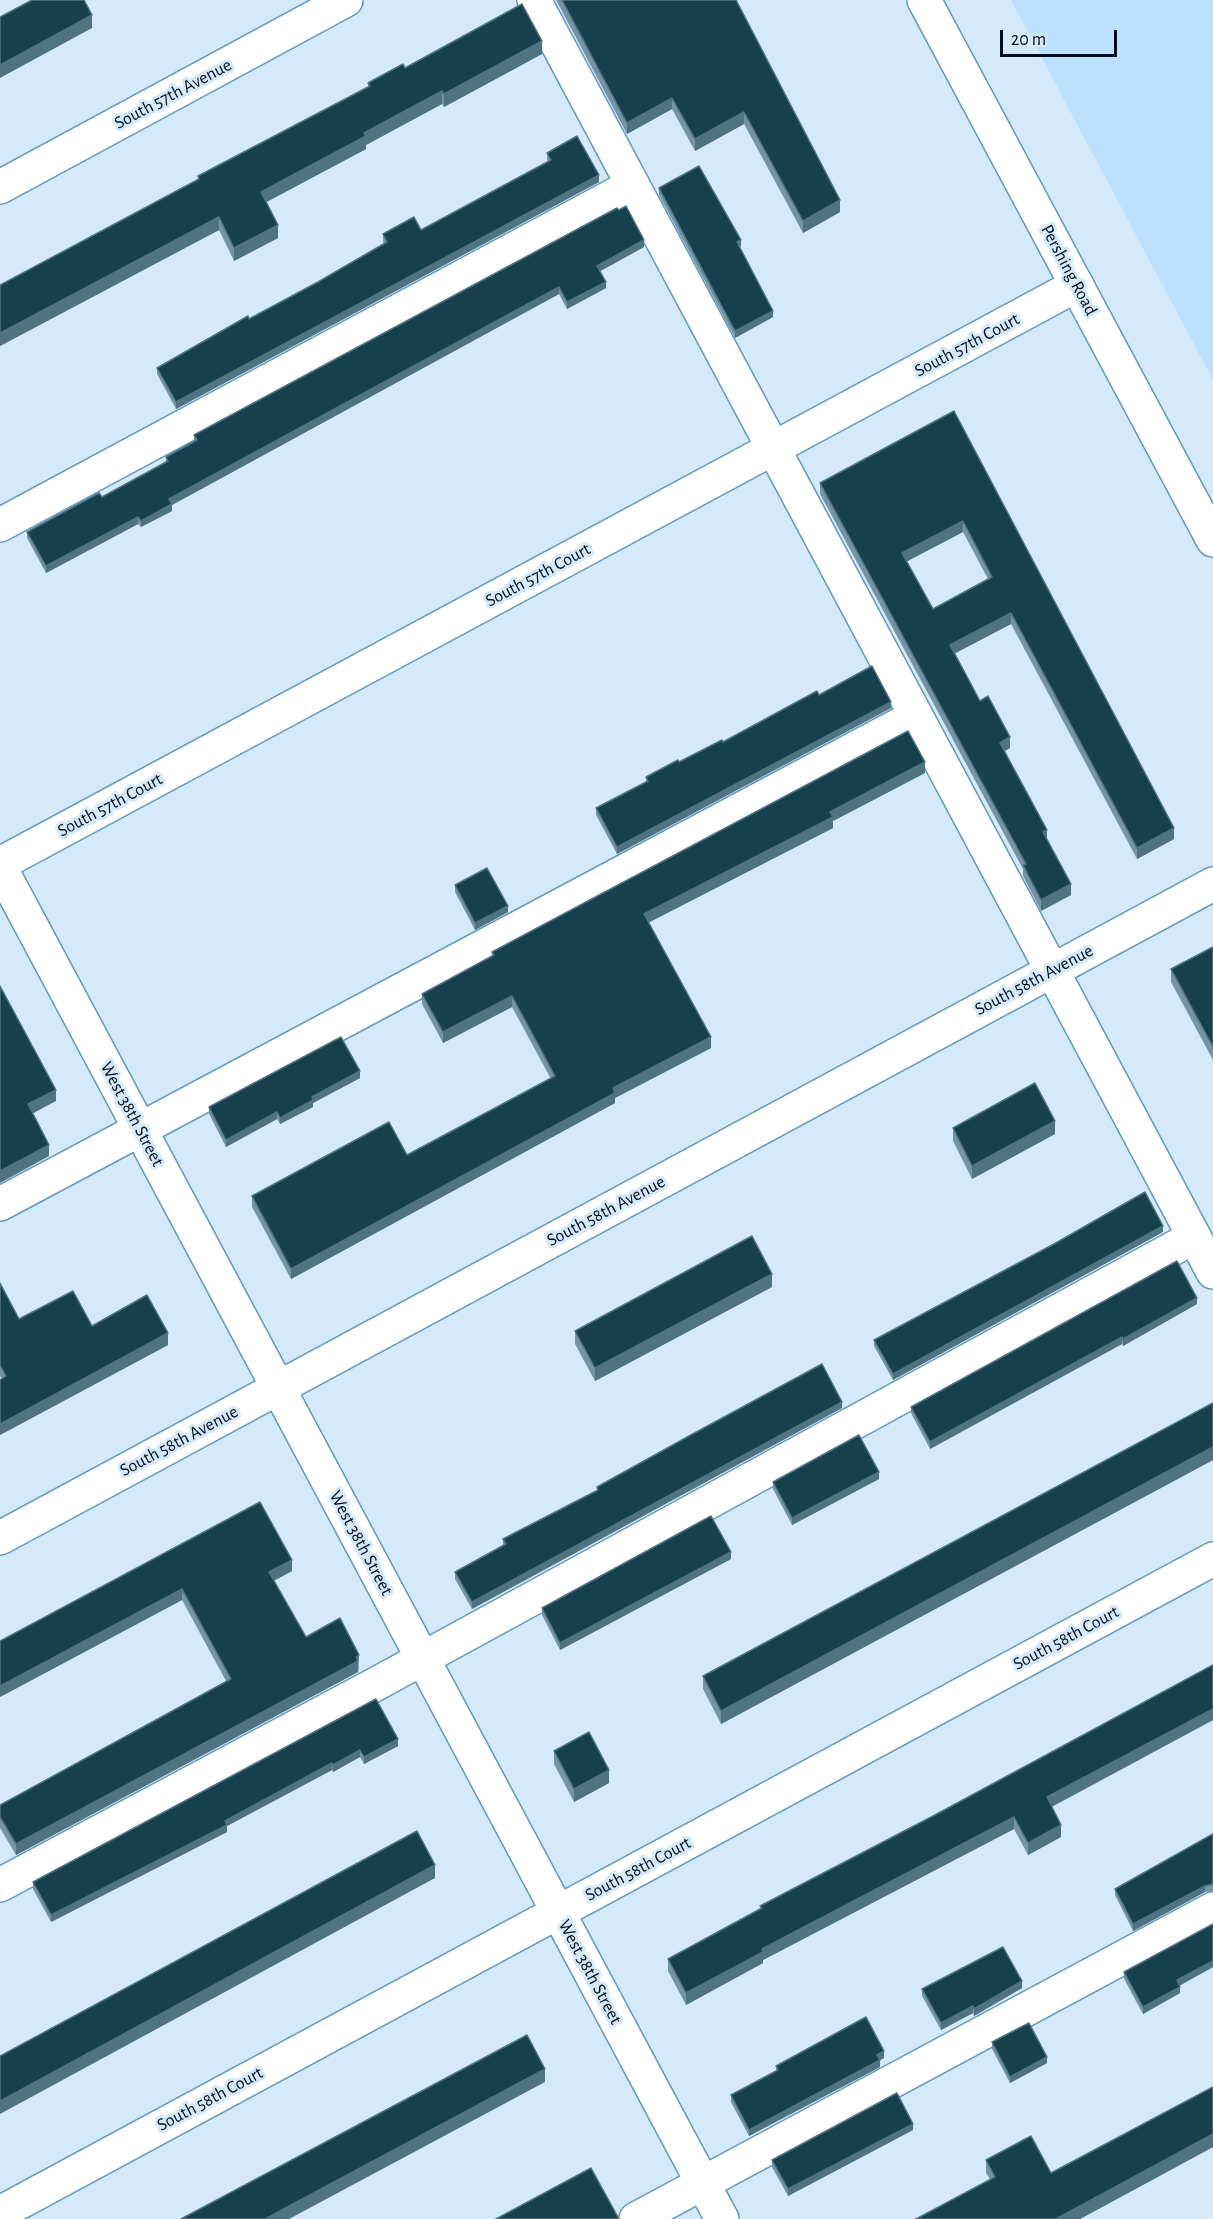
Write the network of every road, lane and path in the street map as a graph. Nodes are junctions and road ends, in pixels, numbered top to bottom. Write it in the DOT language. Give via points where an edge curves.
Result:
graph roads {
  1 [pos="346,0"];
  2 [pos="534,0"];
  3 [pos="924,0"];
  4 [pos="633,185"];
  5 [pos="0,187"];
  6 [pos="1077,285"];
  7 [pos="774,448"];
  8 [pos="0,525"];
  9 [pos="1213,540"];
  10 [pos="916,716"];
  11 [pos="0,866"];
  12 [pos="1213,884"];
  13 [pos="1052,971"];
  14 [pos="140,1129"];
  15 [pos="0,1204"];
  16 [pos="1194,1237"];
  17 [pos="1213,1272"];
  18 [pos="278,1388"];
  19 [pos="0,1538"];
  20 [pos="1213,1559"];
  21 [pos="423,1659"];
  22 [pos="0,1885"];
  23 [pos="1213,1909"];
  24 [pos="558,1912"];
  25 [pos="703,2183"];
  26 [pos="0,2213"];
  27 [pos="636,2219"];
  28 [pos="722,2219"];
  1 -- 5 [label="street, South 57th Avenue"];
  2 -- 4 [label="street"];
  3 -- 6 [label="street, Pershing Road"];
  4 -- 7 [label="street"];
  4 -- 8 [label="street"];
  6 -- 7 [label="street, South 57th Court"];
  6 -- 9 [label="street, Pershing Road"];
  7 -- 10 [label="street"];
  7 -- 11 [label="street, South 57th Court"];
  10 -- 13 [label="street"];
  10 -- 14 [label="street"];
  11 -- 14 [label="street, West 38th Street"];
  12 -- 13 [label="street, South 58th Avenue"];
  13 -- 16 [label="street"];
  13 -- 18 [label="street, South 58th Avenue"];
  14 -- 15 [label="street"];
  14 -- 18 [label="street, West 38th Street"];
  16 -- 17 [label="street"];
  16 -- 21 [label="street"];
  18 -- 19 [label="street, South 58th Avenue"];
  18 -- 21 [label="street, West 38th Street"];
  20 -- 24 [label="street, South 58th Court"];
  21 -- 22 [label="street"];
  21 -- 24 [label="street, West 38th Street"];
  23 -- 25 [label="street"];
  24 -- 25 [label="street, West 38th Street"];
  24 -- 26 [label="street, South 58th Court"];
  25 -- 27 [label="street"];
  25 -- 28 [label="street, West 38th Street"];
}
